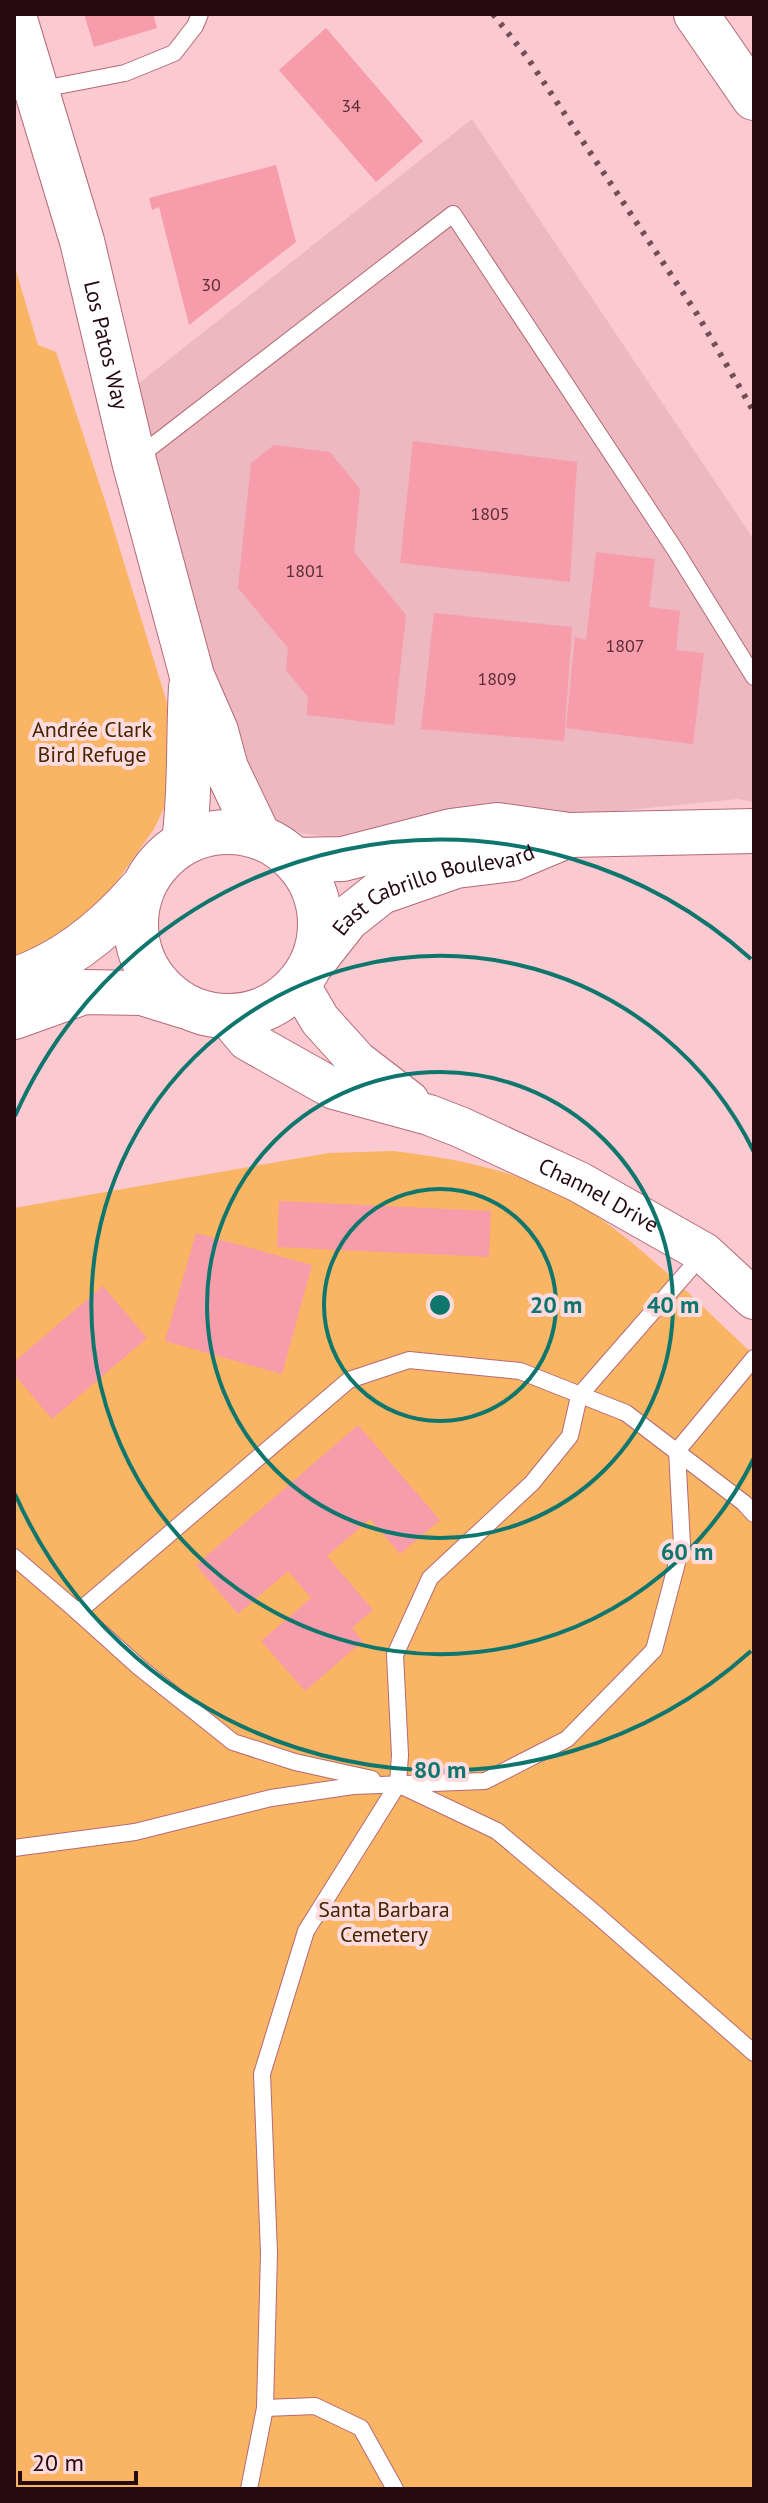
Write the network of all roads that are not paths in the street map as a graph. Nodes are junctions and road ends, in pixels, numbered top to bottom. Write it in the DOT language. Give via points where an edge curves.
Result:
graph roads {
  1 [pos="200,14"];
  2 [pos="696,14"];
  3 [pos="14,16"];
  4 [pos="37,90"];
  5 [pos="754,98"];
  6 [pos="134,461"];
  7 [pos="192,676"];
  8 [pos="754,677"];
  9 [pos="754,831"];
  10 [pos="569,835"];
  11 [pos="259,837"];
  12 [pos="184,842"];
  13 [pos="295,860"];
  14 [pos="140,890"];
  15 [pos="305,974"];
  16 [pos="14,980"];
  17 [pos="187,1007"];
  18 [pos="14,1017"];
  19 [pos="228,1017"];
  20 [pos="429,1115"];
  21 [pos="704,1253"];
  22 [pos="754,1299"];
  23 [pos="754,1358"];
  24 [pos="579,1396"];
  25 [pos="677,1451"];
  26 [pos="754,1514"];
  27 [pos="14,1557"];
  28 [pos="78,1612"];
  29 [pos="398,1784"];
  30 [pos="14,1848"];
  31 [pos="754,2053"];
  32 [pos="265,2408"];
  33 [pos="249,2489"];
  34 [pos="395,2489"];
  1 -- 4 [label="lane" via="174,53 125,73"];
  2 -- 5 [label="main road"];
  3 -- 4 [label="main road, Los Patos Way"];
  4 -- 6 [label="main road, Los Patos Way" via="82,241"];
  6 -- 7 [label="main road, Los Patos Way"];
  6 -- 8 [label="lane" via="453,214"];
  7 -- 11 [label="main road, Los Patos Way"];
  7 -- 12 [label="main road, Los Patos Way"];
  9 -- 10 [label="main road, East Cabrillo Boulevard"];
  10 -- 13 [label="main road, East Cabrillo Boulevard" via="497,825 451,831 343,859"];
  10 -- 15 [label="main road, East Cabrillo Boulevard" via="512,859 456,866 381,892 347,919"];
  11 -- 12 [label="main road" via="215,832"];
  11 -- 13 [label="main road"];
  12 -- 14 [label="main road" via="153,869"];
  13 -- 15 [label="main road" via="308,878 320,919 320,942"];
  14 -- 16 [label="main road" via="110,923 70,954"];
  14 -- 17 [label="main road" via="137,944 147,970"];
  15 -- 19 [label="main road" via="278,1002"];
  15 -- 20 [label="street, Channel Drive" via="320,1020 357,1061"];
  17 -- 18 [label="main road" via="142,993 84,992"];
  17 -- 19 [label="main road"];
  19 -- 20 [label="street, Channel Drive" via="247,1040 334,1089"];
  20 -- 21 [label="street, Channel Drive" via="579,1182"];
  21 -- 22 [label="street, Channel Drive"];
  21 -- 24 [label="lane"];
  23 -- 25 [label="lane"];
  24 -- 25 [label="lane" via="626,1413"];
  24 -- 28 [label="lane" via="520,1371 409,1360 349,1380"];
  24 -- 29 [label="lane" via="570,1436 532,1483 430,1578 395,1655"];
  25 -- 26 [label="lane"];
  25 -- 29 [label="lane" via="682,1544 654,1650 567,1739 485,1781"];
  27 -- 28 [label="lane"];
  28 -- 29 [label="lane" via="233,1742 295,1762"];
  29 -- 30 [label="lane" via="271,1798 135,1832"];
  29 -- 31 [label="lane" via="497,1831"];
  29 -- 32 [label="lane" via="306,1931 262,2074 269,2253"];
  32 -- 33 [label="lane"];
  32 -- 34 [label="lane" via="315,2406 361,2428"];
}
